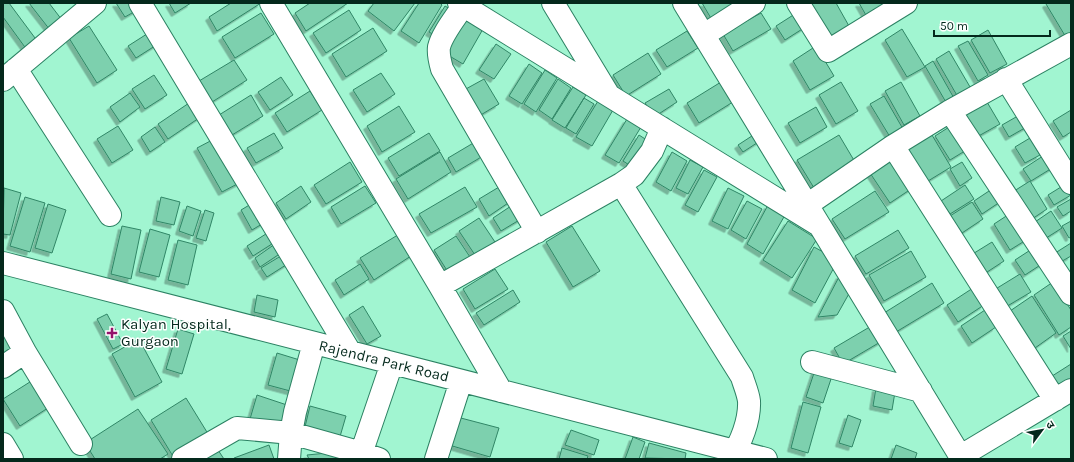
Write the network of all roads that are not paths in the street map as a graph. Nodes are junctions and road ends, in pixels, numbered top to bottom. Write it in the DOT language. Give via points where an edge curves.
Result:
graph roads {
  1 [pos="95,3"];
  2 [pos="140,3"];
  3 [pos="271,3"];
  4 [pos="553,3"];
  5 [pos="684,3"];
  6 [pos="754,3"];
  7 [pos="798,3"];
  8 [pos="906,3"];
  9 [pos="463,4"];
  10 [pos="704,35"];
  11 [pos="1071,44"];
  12 [pos="10,74"];
  13 [pos="1006,79"];
  14 [pos="609,96"];
  15 [pos="950,111"];
  16 [pos="662,128"];
  17 [pos="893,146"];
  18 [pos="1071,183"];
  19 [pos="621,184"];
  20 [pos="807,205"];
  21 [pos="110,215"];
  22 [pos="821,226"];
  23 [pos="537,232"];
  24 [pos="3,263"];
  25 [pos="440,286"];
  26 [pos="1071,294"];
  27 [pos="3,311"];
  28 [pos="314,343"];
  29 [pos="25,352"];
  30 [pos="350,352"];
  31 [pos="812,362"];
  32 [pos="392,363"];
  33 [pos="3,367"];
  34 [pos="461,381"];
  35 [pos="501,391"];
  36 [pos="921,391"];
  37 [pos="1063,395"];
  38 [pos="291,433"];
  39 [pos="3,444"];
  40 [pos="81,444"];
  41 [pos="732,455"];
  42 [pos="369,457"];
  43 [pos="961,457"];
  44 [pos="12,459"];
  45 [pos="183,459"];
  46 [pos="289,459"];
  47 [pos="436,459"];
  48 [pos="766,459"];
  1 -- 12 [label="street"];
  2 -- 30 [label="street"];
  3 -- 25 [label="street"];
  4 -- 14 [label="street"];
  5 -- 10 [label="street"];
  6 -- 10 [label="street"];
  7 -- 8 [label="street" via="828,51"];
  9 -- 14 [label="street"];
  9 -- 23 [label="street" via="439,48 442,69"];
  10 -- 20 [label="street"];
  11 -- 13 [label="street"];
  12 -- 21 [label="street"];
  13 -- 15 [label="street"];
  13 -- 18 [label="street"];
  14 -- 16 [label="street"];
  15 -- 17 [label="street"];
  15 -- 26 [label="street"];
  16 -- 19 [label="street" via="652,151 634,175"];
  16 -- 22 [label="street"];
  17 -- 20 [label="street"];
  17 -- 37 [label="street"];
  19 -- 23 [label="street"];
  19 -- 41 [label="street" via="742,377 749,399 748,419"];
  20 -- 22 [label="street"];
  22 -- 36 [label="street"];
  23 -- 25 [label="street"];
  24 -- 28 [label="street, Rajendra Park Road"];
  25 -- 35 [label="street"];
  27 -- 29 [label="street"];
  28 -- 30 [label="street, Rajendra Park Road"];
  28 -- 38 [label="street"];
  29 -- 33 [label="street"];
  29 -- 40 [label="street"];
  30 -- 32 [label="street, Rajendra Park Road"];
  31 -- 36 [label="street"];
  32 -- 34 [label="street, Rajendra Park Road"];
  32 -- 42 [label="street"];
  34 -- 35 [label="street, Rajendra Park Road"];
  34 -- 47 [label="street"];
  35 -- 41 [label="street, Rajendra Park Road"];
  36 -- 43 [label="street"];
  37 -- 43 [label="street"];
  38 -- 42 [label="street"];
  38 -- 45 [label="street" via="237,428"];
  38 -- 46 [label="street"];
  39 -- 44 [label="street"];
  41 -- 48 [label="street, Rajendra Park Road"];
}
